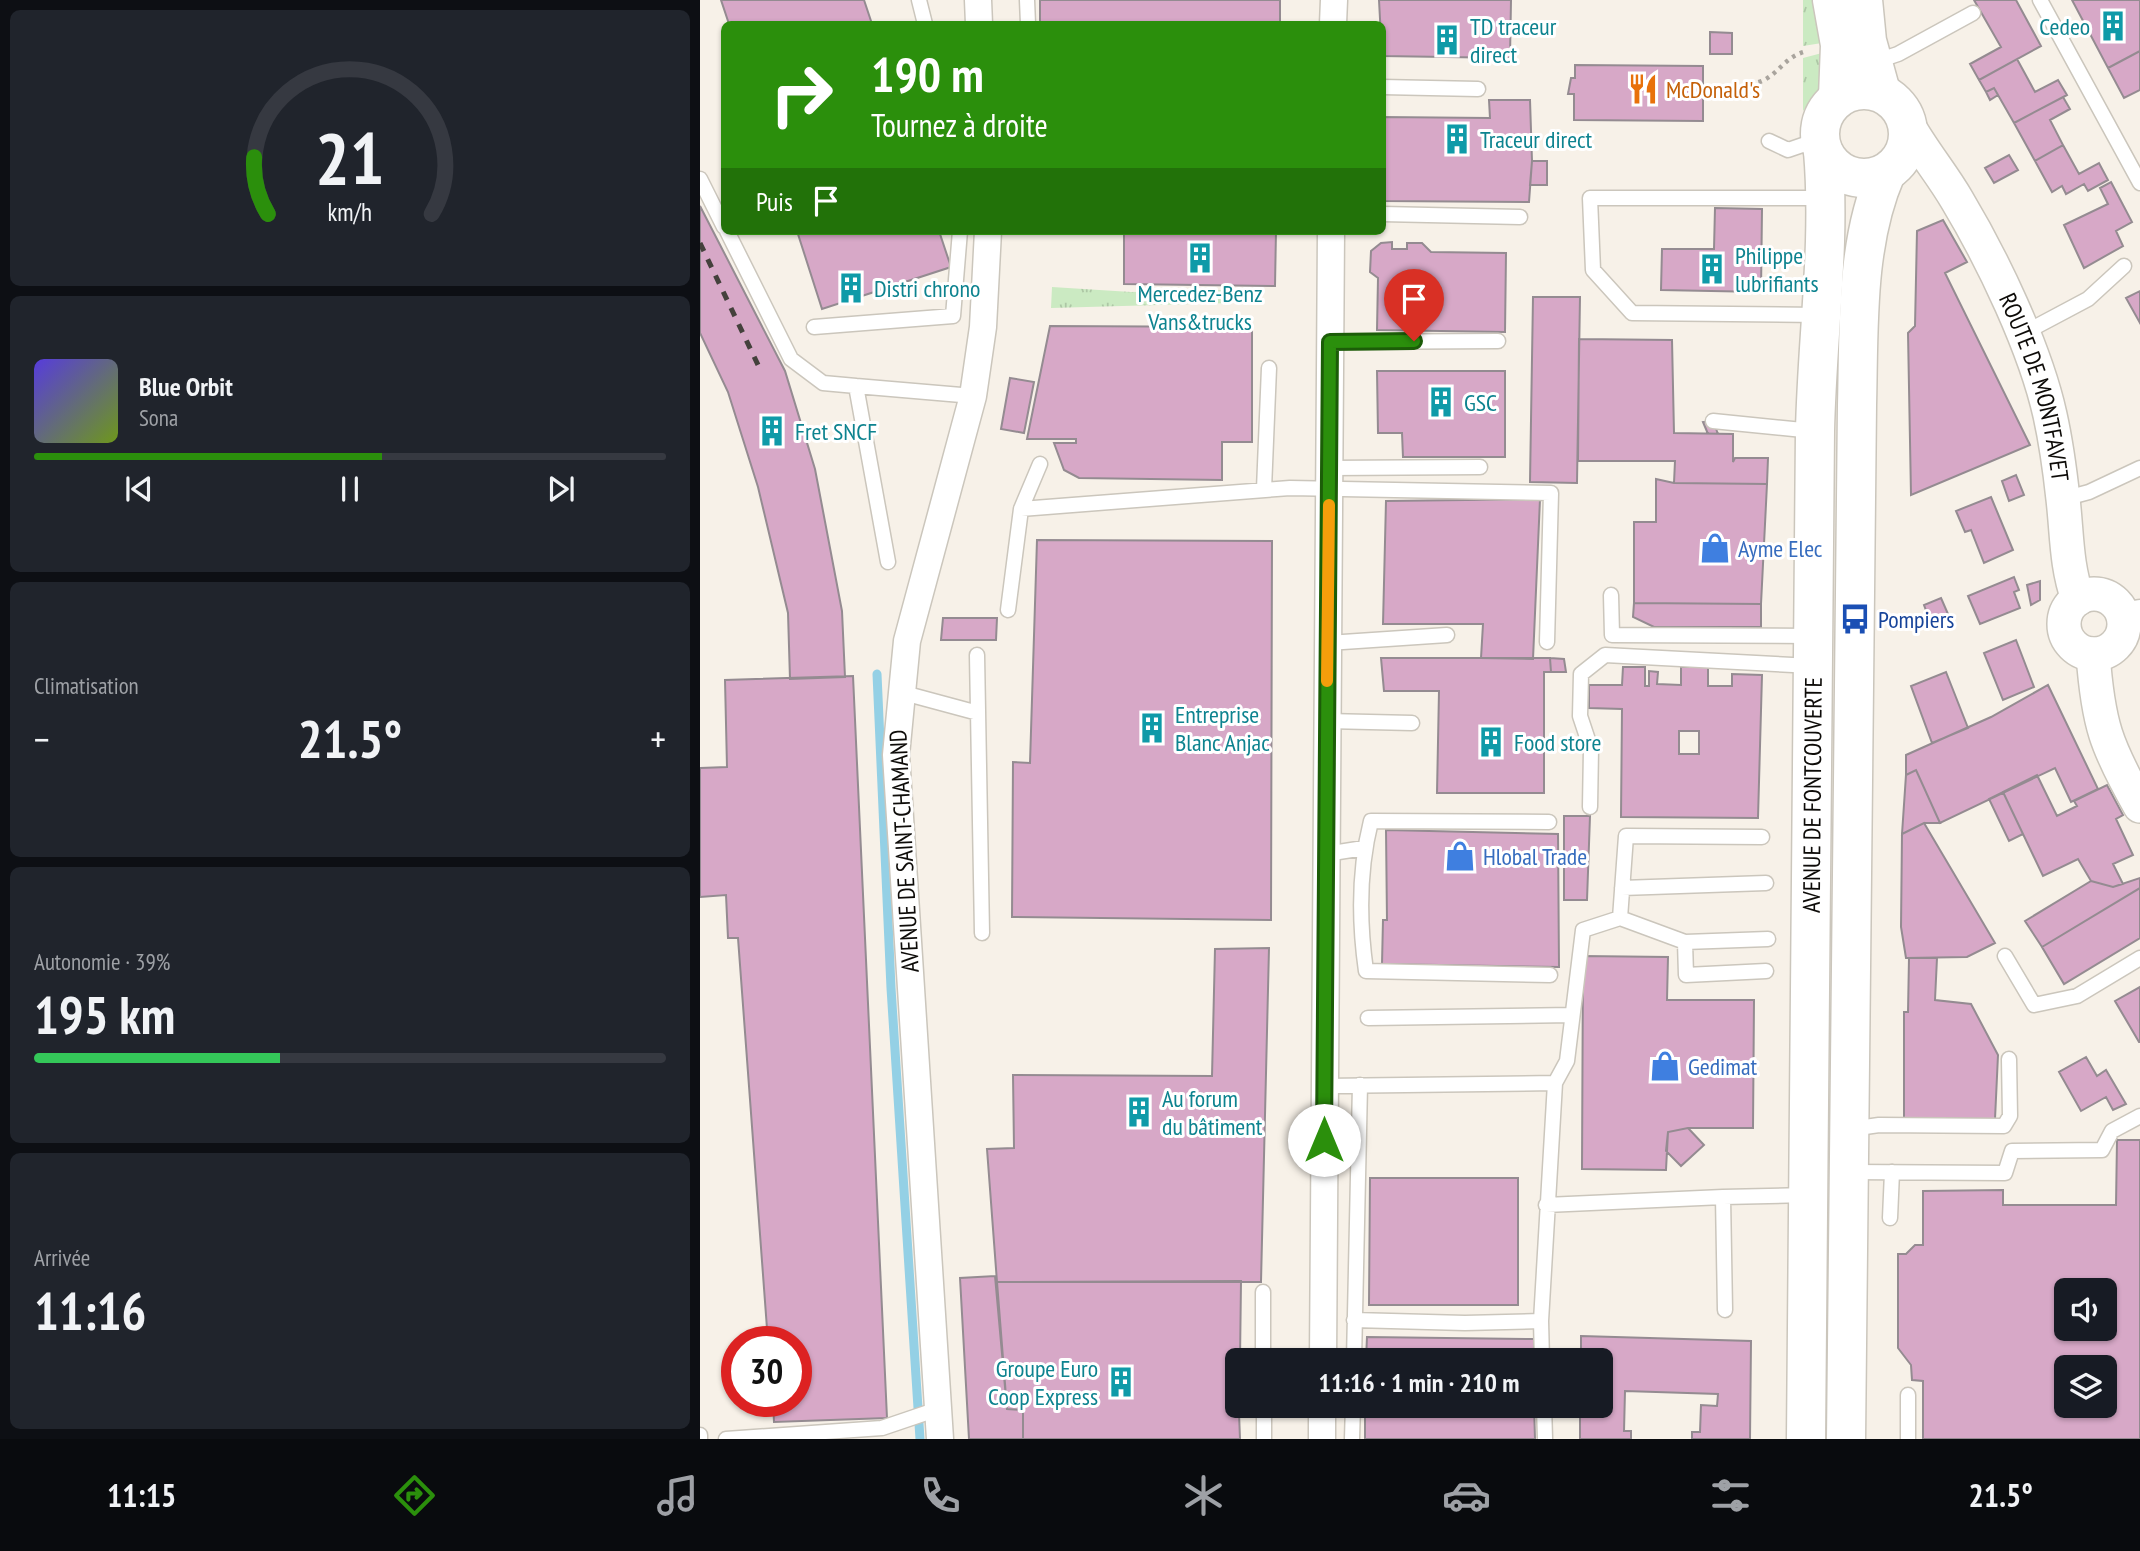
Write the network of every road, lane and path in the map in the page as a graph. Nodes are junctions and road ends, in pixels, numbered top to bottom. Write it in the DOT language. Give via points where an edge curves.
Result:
graph roads {
  1 [pos="919,0"];
  2 [pos="978,0"];
  3 [pos="1027,0"];
  4 [pos="1334,0"];
  5 [pos="1832,0"];
  6 [pos="1863,0"];
  7 [pos="2040,0"];
  8 [pos="1973,13"];
  9 [pos="924,21"];
  10 [pos="979,21"];
  11 [pos="1028,21"];
  12 [pos="1333,21"];
  13 [pos="1877,78"];
  14 [pos="1386,87"];
  15 [pos="1478,89"];
  16 [pos="1838,97"];
  17 [pos="1908,125"];
  18 [pos="1769,141"];
  19 [pos="1821,145"];
  20 [pos="1889,171"];
  21 [pos="700,179"];
  22 [pos="2140,183"];
  23 [pos="1950,190"];
  24 [pos="1827,198"];
  25 [pos="1386,214"];
  26 [pos="1520,217"];
  27 [pos="721,219"];
  28 [pos="729,235"];
  29 [pos="960,235"];
  30 [pos="988,235"];
  31 [pos="1331,235"];
  32 [pos="2124,266"];
  33 [pos="1819,315"];
  34 [pos="814,327"];
  35 [pos="2022,334"];
  36 [pos="1498,341"];
  37 [pos="1330,342"];
  38 [pos="1269,368"];
  39 [pos="856,386"];
  40 [pos="973,396"];
  41 [pos="1713,421"];
  42 [pos="1815,431"];
  43 [pos="1040,464"];
  44 [pos="1480,467"];
  45 [pos="2140,468"];
  46 [pos="1329,478"];
  47 [pos="1264,489"];
  48 [pos="2063,499"];
  49 [pos="1021,509"];
  50 [pos="888,562"];
  51 [pos="1611,594"];
  52 [pos="2078,598"];
  53 [pos="1008,610"];
  54 [pos="2131,614"];
  55 [pos="1447,635"];
  56 [pos="1548,642"];
  57 [pos="1328,643"];
  58 [pos="1813,651"];
  59 [pos="2093,654"];
  60 [pos="977,655"];
  61 [pos="900,692"];
  62 [pos="978,713"];
  63 [pos="1327,721"];
  64 [pos="1412,723"];
  65 [pos="2140,806"];
  66 [pos="1590,807"];
  67 [pos="1549,822"];
  68 [pos="1762,837"];
  69 [pos="1364,848"];
  70 [pos="1326,854"];
  71 [pos="1766,883"];
  72 [pos="1622,888"];
  73 [pos="1620,918"];
  74 [pos="982,933"];
  75 [pos="1768,939"];
  76 [pos="1685,942"];
  77 [pos="2005,956"];
  78 [pos="2140,958"];
  79 [pos="1766,971"];
  80 [pos="1550,975"];
  81 [pos="1572,1015"];
  82 [pos="1368,1018"];
  83 [pos="2009,1059"];
  84 [pos="1555,1083"];
  85 [pos="1360,1085"];
  86 [pos="1325,1086"];
  87 [pos="2140,1116"];
  88 [pos="1850,1129"];
  89 [pos="1849,1172"];
  90 [pos="1892,1172"];
  91 [pos="1809,1195"];
  92 [pos="1723,1197"];
  93 [pos="1546,1205"];
  94 [pos="1890,1218"];
  95 [pos="1263,1292"];
  96 [pos="1725,1310"];
  97 [pos="1354,1320"];
  98 [pos="1541,1321"];
  99 [pos="1263,1348"];
  100 [pos="1322,1348"];
  101 [pos="1354,1348"];
  102 [pos="1542,1348"];
  103 [pos="1908,1395"];
  104 [pos="938,1409"];
  105 [pos="1264,1418"];
  106 [pos="1322,1418"];
  107 [pos="1353,1418"];
  108 [pos="1544,1418"];
  109 [pos="726,1439"];
  110 [pos="940,1439"];
  111 [pos="1264,1439"];
  112 [pos="1322,1439"];
  113 [pos="1352,1439"];
  114 [pos="1545,1439"];
  115 [pos="1806,1439"];
  116 [pos="1846,1439"];
  117 [pos="1908,1439"];
  1 -- 9 [label="lane"];
  2 -- 10 [label="street"];
  3 -- 11 [label="lane"];
  4 -- 12 [label="street"];
  5 -- 16 [label="main road" via="1840,45"];
  6 -- 13 [label="main road"];
  7 -- 22 [label="lane"];
  8 -- 13 [label="lane" via="1898,54"];
  13 -- 16 [label="main road" via="1866,89"];
  13 -- 17 [label="main road"];
  14 -- 15 [label="lane"];
  16 -- 19 [label="main road" via="1823,116"];
  17 -- 20 [label="main road" via="1906,149"];
  17 -- 23 [label="street, ROUTE DE MONTFAVET"];
  18 -- 19 [label="lane" via="1788,150"];
  19 -- 20 [label="main road" via="1831,164 1843,173 1872,178"];
  19 -- 24 [label="main road, AVENUE DE FONTCOUVERTE"];
  20 -- 23 [label="street"];
  20 -- 88 [label="main road, AVENUE DE FONTCOUVERTE" via="1869,227 1860,314"];
  21 -- 27 [label="lane"];
  23 -- 35 [label="street, ROUTE DE MONTFAVET"];
  24 -- 33 [label="main road, AVENUE DE FONTCOUVERTE"];
  24 -- 33 [label="lane" via="1590,198 1593,270 1632,313"];
  25 -- 26 [label="lane"];
  28 -- 39 [label="lane" via="791,359 823,383"];
  29 -- 34 [label="lane" via="953,316"];
  30 -- 40 [label="street, AVENUE DE SAINT-CHAMAND" via="983,327"];
  31 -- 37 [label="street"];
  32 -- 35 [label="lane" via="2088,299"];
  33 -- 42 [label="main road, AVENUE DE FONTCOUVERTE"];
  35 -- 48 [label="street, ROUTE DE MONTFAVET" via="2049,414"];
  36 -- 37 [label="lane"];
  37 -- 46 [label="street"];
  38 -- 47 [label="lane"];
  39 -- 40 [label="lane"];
  39 -- 50 [label="lane"];
  40 -- 61 [label="street, AVENUE DE SAINT-CHAMAND" via="907,642"];
  41 -- 42 [label="lane"];
  42 -- 58 [label="main road, AVENUE DE FONTCOUVERTE"];
  43 -- 49 [label="lane"];
  44 -- 46 [label="lane"];
  45 -- 48 [label="lane"];
  46 -- 47 [label="lane"];
  46 -- 56 [label="lane" via="1551,493"];
  46 -- 57 [label="street"];
  47 -- 49 [label="lane"];
  48 -- 52 [label="street, ROUTE DE MONTFAVET" via="2068,564"];
  49 -- 53 [label="lane"];
  51 -- 58 [label="lane" via="1612,635"];
  52 -- 54 [label="street" via="2105,596"];
  52 -- 59 [label="street" via="2066,613 2065,632 2075,648"];
  54 -- 59 [label="street" via="2118,643"];
  55 -- 57 [label="lane"];
  57 -- 63 [label="street"];
  58 -- 66 [label="lane" via="1605,655 1581,674 1580,716 1591,749"];
  58 -- 91 [label="main road, AVENUE DE FONTCOUVERTE"];
  59 -- 65 [label="street" via="2102,730"];
  60 -- 62 [label="lane"];
  61 -- 62 [label="lane"];
  61 -- 104 [label="street, AVENUE DE SAINT-CHAMAND" via="896,755"];
  62 -- 74 [label="lane"];
  63 -- 64 [label="lane"];
  63 -- 70 [label="street"];
  67 -- 69 [label="lane" via="1371,821"];
  68 -- 72 [label="lane" via="1626,836"];
  69 -- 70 [label="lane"];
  69 -- 80 [label="lane" via="1360,935 1366,971"];
  70 -- 86 [label="street"];
  71 -- 72 [label="lane"];
  72 -- 73 [label="lane"];
  73 -- 76 [label="lane"];
  73 -- 81 [label="lane" via="1583,930"];
  75 -- 76 [label="lane"];
  76 -- 79 [label="lane" via="1686,975"];
  77 -- 78 [label="lane" via="2034,1005 2077,996"];
  81 -- 82 [label="lane"];
  81 -- 84 [label="lane" via="1567,1060"];
  83 -- 88 [label="lane" via="2010,1116 2004,1126"];
  84 -- 85 [label="lane"];
  84 -- 93 [label="lane"];
  85 -- 86 [label="lane"];
  85 -- 97 [label="lane"];
  86 -- 100 [label="street"];
  87 -- 90 [label="lane" via="2112,1131 2102,1150 2012,1151 2005,1173"];
  88 -- 89 [label="main road, AVENUE DE FONTCOUVERTE"];
  89 -- 90 [label="lane"];
  89 -- 116 [label="main road, AVENUE DE FONTCOUVERTE"];
  90 -- 94 [label="lane"];
  91 -- 92 [label="lane"];
  91 -- 115 [label="main road, AVENUE DE FONTCOUVERTE"];
  92 -- 93 [label="lane"];
  92 -- 96 [label="lane"];
  93 -- 98 [label="lane"];
  95 -- 99 [label="lane"];
  97 -- 98 [label="lane"];
  97 -- 101 [label="lane"];
  98 -- 102 [label="lane"];
  103 -- 117 [label="lane"];
  104 -- 109 [label="lane" via="882,1428"];
  104 -- 110 [label="street, AVENUE DE SAINT-CHAMAND"];
  105 -- 111 [label="lane"];
  106 -- 112 [label="street"];
  107 -- 113 [label="lane"];
  108 -- 114 [label="lane"];
}
